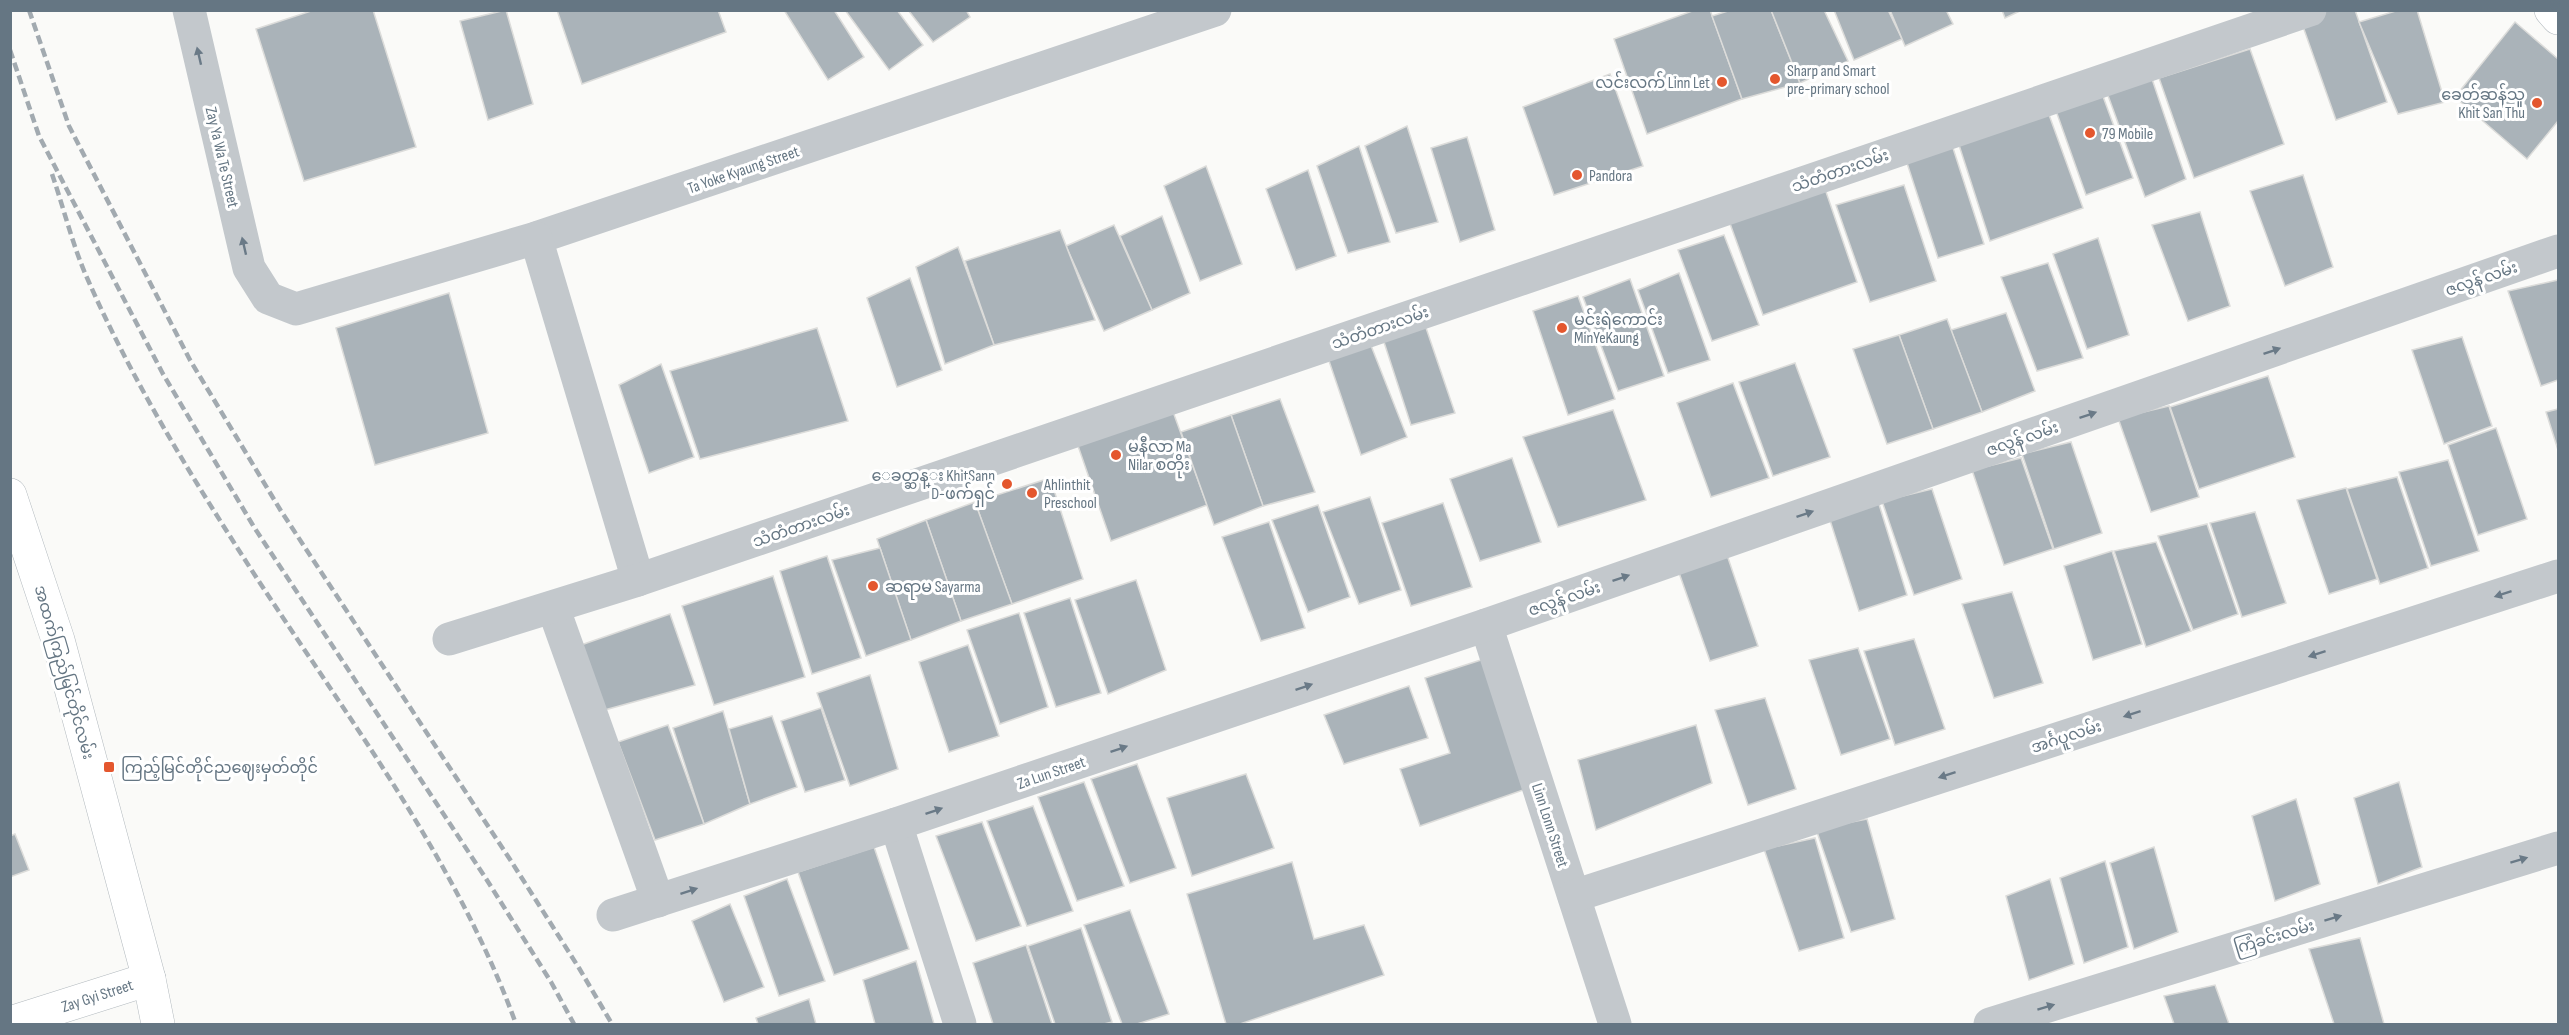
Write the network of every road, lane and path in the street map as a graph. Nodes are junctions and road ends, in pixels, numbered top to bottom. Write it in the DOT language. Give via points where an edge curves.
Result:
graph roads {
  1 [pos="189,10"];
  2 [pos="1215,10"];
  3 [pos="2310,10"];
  4 [pos="2551,10"];
  5 [pos="2559,18"];
  6 [pos="536,238"];
  7 [pos="2559,251"];
  8 [pos="268,298"];
  9 [pos="10,495"];
  10 [pos="2559,576"];
  11 [pos="638,580"];
  12 [pos="553,607"];
  13 [pos="1486,625"];
  14 [pos="449,639"];
  15 [pos="896,824"];
  16 [pos="2559,848"];
  17 [pos="1574,896"];
  18 [pos="658,901"];
  19 [pos="613,915"];
  20 [pos="149,979"];
  21 [pos="10,1023"];
  22 [pos="158,1024"];
  23 [pos="960,1024"];
  24 [pos="1615,1024"];
  25 [pos="1990,1024"];
  8 -- 1 [label="street, Zay Ya Wa Te Street, one-way" via="249,268"];
  2 -- 6 [label="street, Ta Yoke Kyaung Street"];
  3 -- 11 [label="street, သံတံတားလမ်း"];
  4 -- 5 [label="main road"];
  6 -- 8 [label="street, Ta Yoke Kyaung Street" via="296,309"];
  6 -- 11 [label="street"];
  13 -- 7 [label="street, ဇလွန် လမ်း, one-way"];
  9 -- 20 [label="main road, အထက်ကြည်မြင်တိုင်လမ်း" via="58,640"];
  10 -- 17 [label="street, အင်္ဂပူလမ်း, one-way"];
  11 -- 12 [label="street, သံတံတားလမ်း"];
  12 -- 14 [label="street, သံတံတားလမ်း"];
  12 -- 18 [label="street"];
  15 -- 13 [label="street, Za Lun Street, one-way"];
  13 -- 17 [label="street, Linn Lonn Street"];
  18 -- 15 [label="street, Za Lun Street, one-way"];
  15 -- 23 [label="street"];
  25 -- 16 [label="street, ကြံခင်းလမ်း, one-way"];
  17 -- 24 [label="street, Linn Lonn Street"];
  18 -- 19 [label="street, Za Lun Street"];
  20 -- 21 [label="main road, Zay Gyi Street"];
  20 -- 22 [label="main road, အထက်ကြည်မြင်တိုင်လမ်း"];
}
